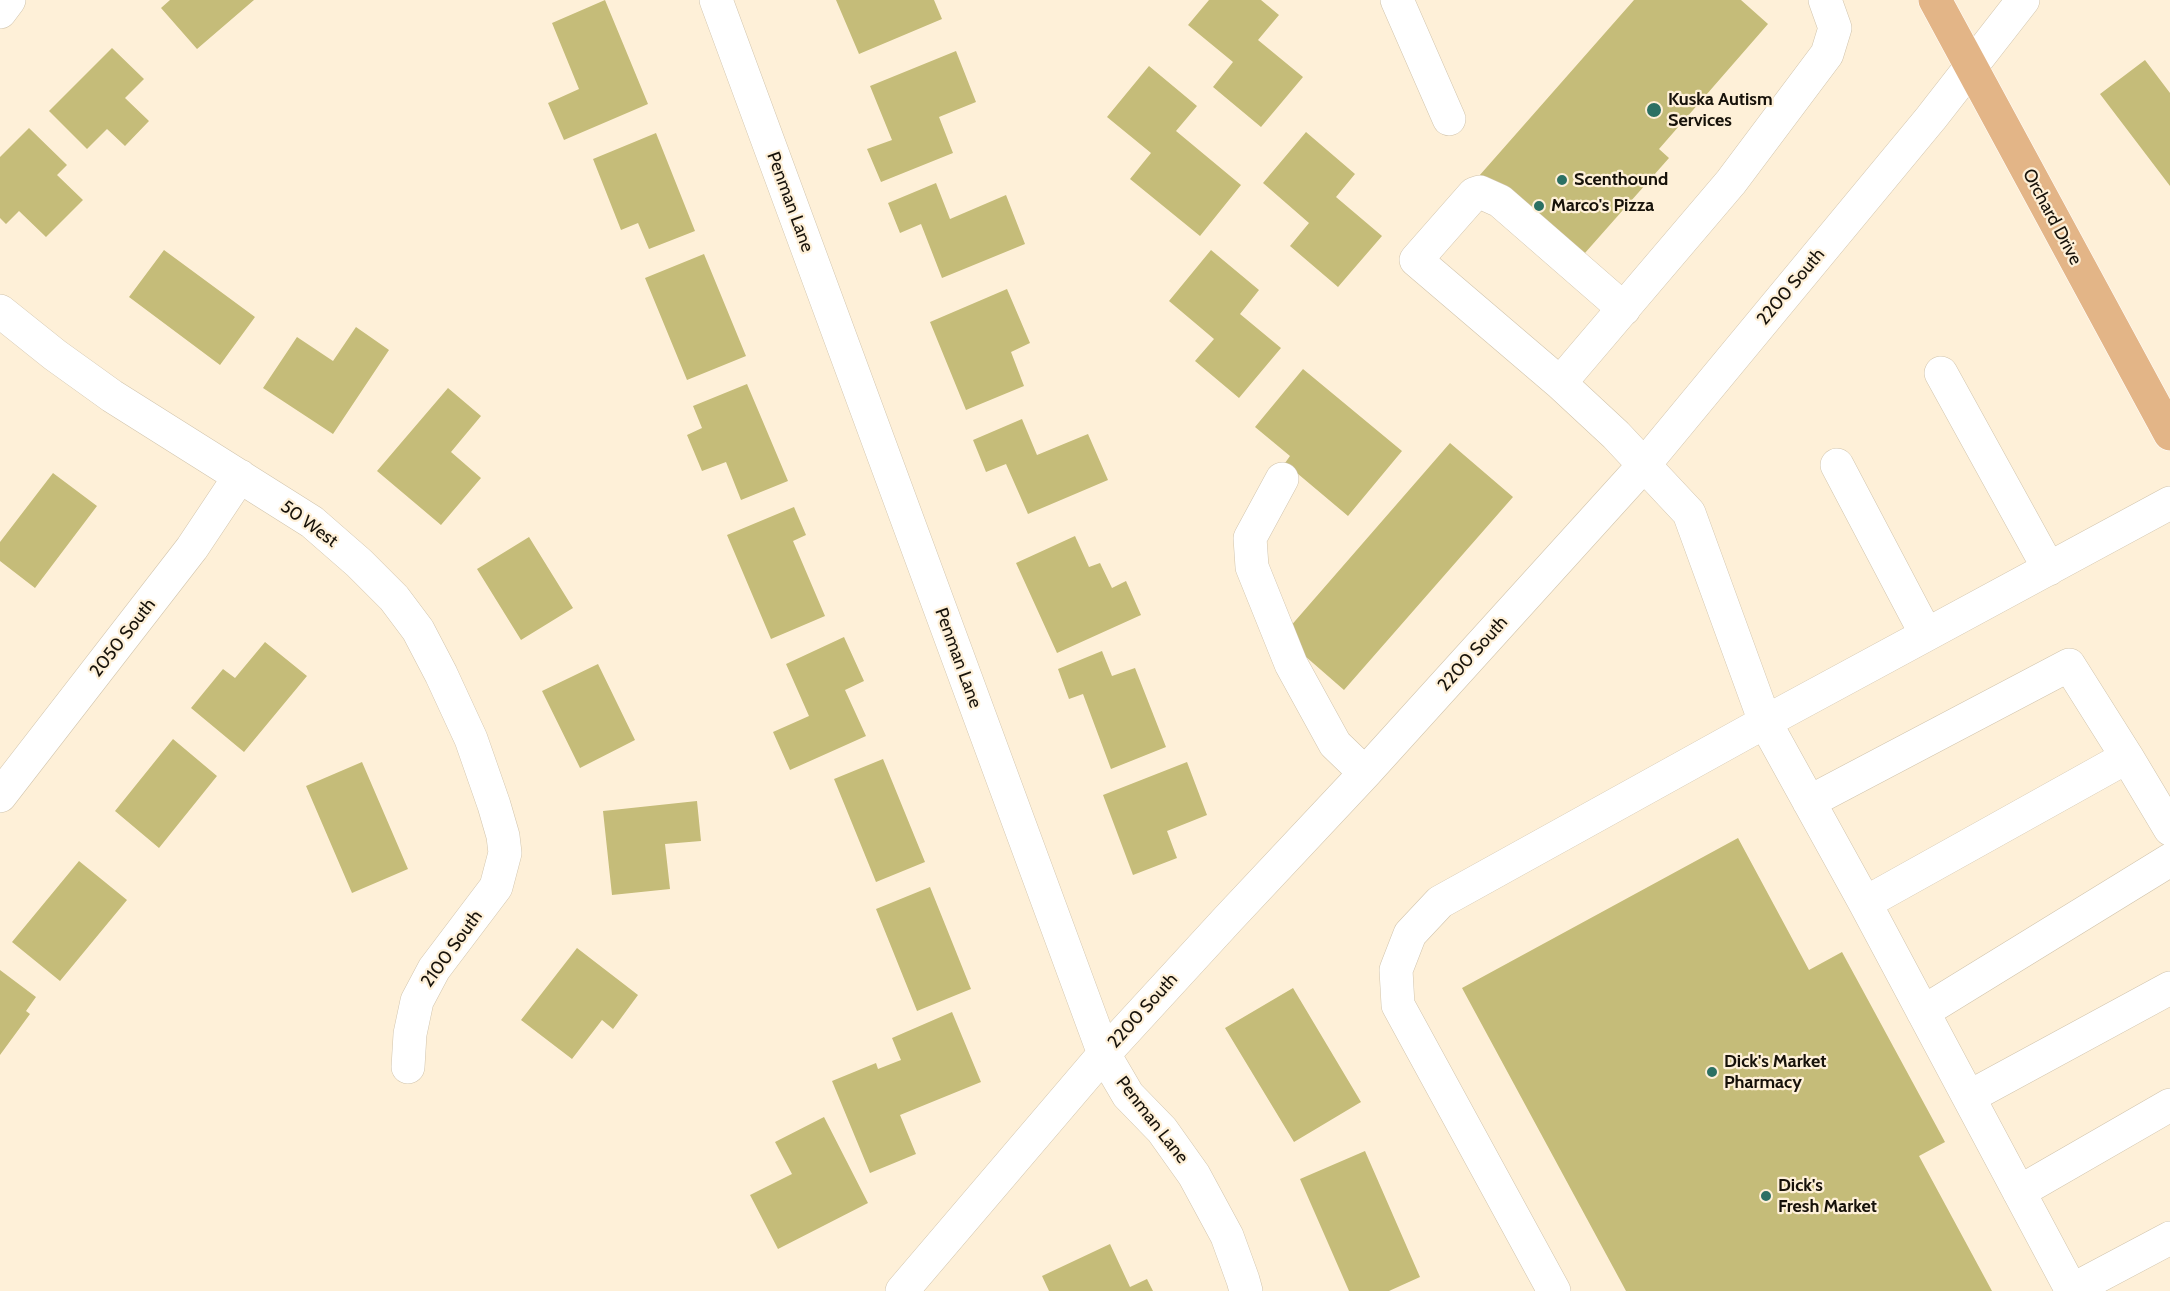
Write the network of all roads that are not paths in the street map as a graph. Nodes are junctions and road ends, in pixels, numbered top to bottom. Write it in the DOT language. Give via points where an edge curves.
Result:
graph roads {
  1 [pos="9,0"];
  2 [pos="716,0"];
  3 [pos="1397,0"];
  4 [pos="1825,0"];
  5 [pos="1935,0"];
  6 [pos="2023,0"];
  7 [pos="0,12"];
  8 [pos="1970,67"];
  9 [pos="1449,119"];
  10 [pos="1624,309"];
  11 [pos="0,311"];
  12 [pos="1941,373"];
  13 [pos="1560,383"];
  14 [pos="2170,434"];
  15 [pos="1644,465"];
  16 [pos="1837,465"];
  17 [pos="240,476"];
  18 [pos="1282,479"];
  19 [pos="2170,503"];
  20 [pos="2049,569"];
  21 [pos="1926,634"];
  22 [pos="1765,722"];
  23 [pos="2127,757"];
  24 [pos="1365,773"];
  25 [pos="0,796"];
  26 [pos="1809,802"];
  27 [pos="2170,830"];
  28 [pos="503,836"];
  29 [pos="2170,860"];
  30 [pos="1865,903"];
  31 [pos="2170,988"];
  32 [pos="1923,1012"];
  33 [pos="1104,1054"];
  34 [pos="408,1067"];
  35 [pos="1969,1097"];
  36 [pos="2170,1105"];
  37 [pos="2019,1192"];
  38 [pos="2170,1238"];
  39 [pos="902,1291"];
  40 [pos="1246,1291"];
  41 [pos="1554,1291"];
  42 [pos="2072,1291"];
  1 -- 7 [label="street"];
  2 -- 33 [label="street, Penman Lane"];
  3 -- 9 [label="street"];
  4 -- 10 [label="street" via="1835,28 1827,54 1731,182"];
  5 -- 8 [label="main road, Orchard Drive"];
  6 -- 8 [label="street, 2200 South"];
  8 -- 14 [label="main road, Orchard Drive"];
  8 -- 15 [label="street, 2200 South"];
  10 -- 13 [label="street"];
  10 -- 13 [label="street" via="1500,201 1480,192 1416,260"];
  11 -- 17 [label="street, 50 West" via="112,396"];
  12 -- 20 [label="street"];
  13 -- 15 [label="street"];
  15 -- 22 [label="street" via="1689,513"];
  15 -- 24 [label="street, 2200 South"];
  16 -- 21 [label="street"];
  17 -- 25 [label="street, 2050 South" via="192,548"];
  17 -- 28 [label="street, 50 West" via="312,522 394,598 418,630 471,739"];
  18 -- 24 [label="street" via="1250,538 1252,567 1291,664 1335,744"];
  19 -- 20 [label="street"];
  20 -- 21 [label="street"];
  21 -- 22 [label="street"];
  22 -- 26 [label="street"];
  22 -- 41 [label="street" via="1440,902 1410,934 1396,970 1398,1005"];
  23 -- 26 [label="street" via="2069,664"];
  23 -- 27 [label="street"];
  23 -- 30 [label="street"];
  24 -- 33 [label="street, 2200 South"];
  26 -- 30 [label="street"];
  28 -- 34 [label="street, 2100 South" via="505,853 496,887 434,969 417,1000"];
  29 -- 32 [label="street"];
  30 -- 32 [label="street"];
  31 -- 35 [label="street"];
  32 -- 35 [label="street"];
  33 -- 39 [label="street, 2200 South"];
  33 -- 40 [label="street, Penman Lane" via="1128,1095 1162,1130 1194,1175 1227,1236"];
  35 -- 37 [label="street"];
  36 -- 37 [label="street"];
  37 -- 42 [label="street"];
  38 -- 42 [label="street"];
}
